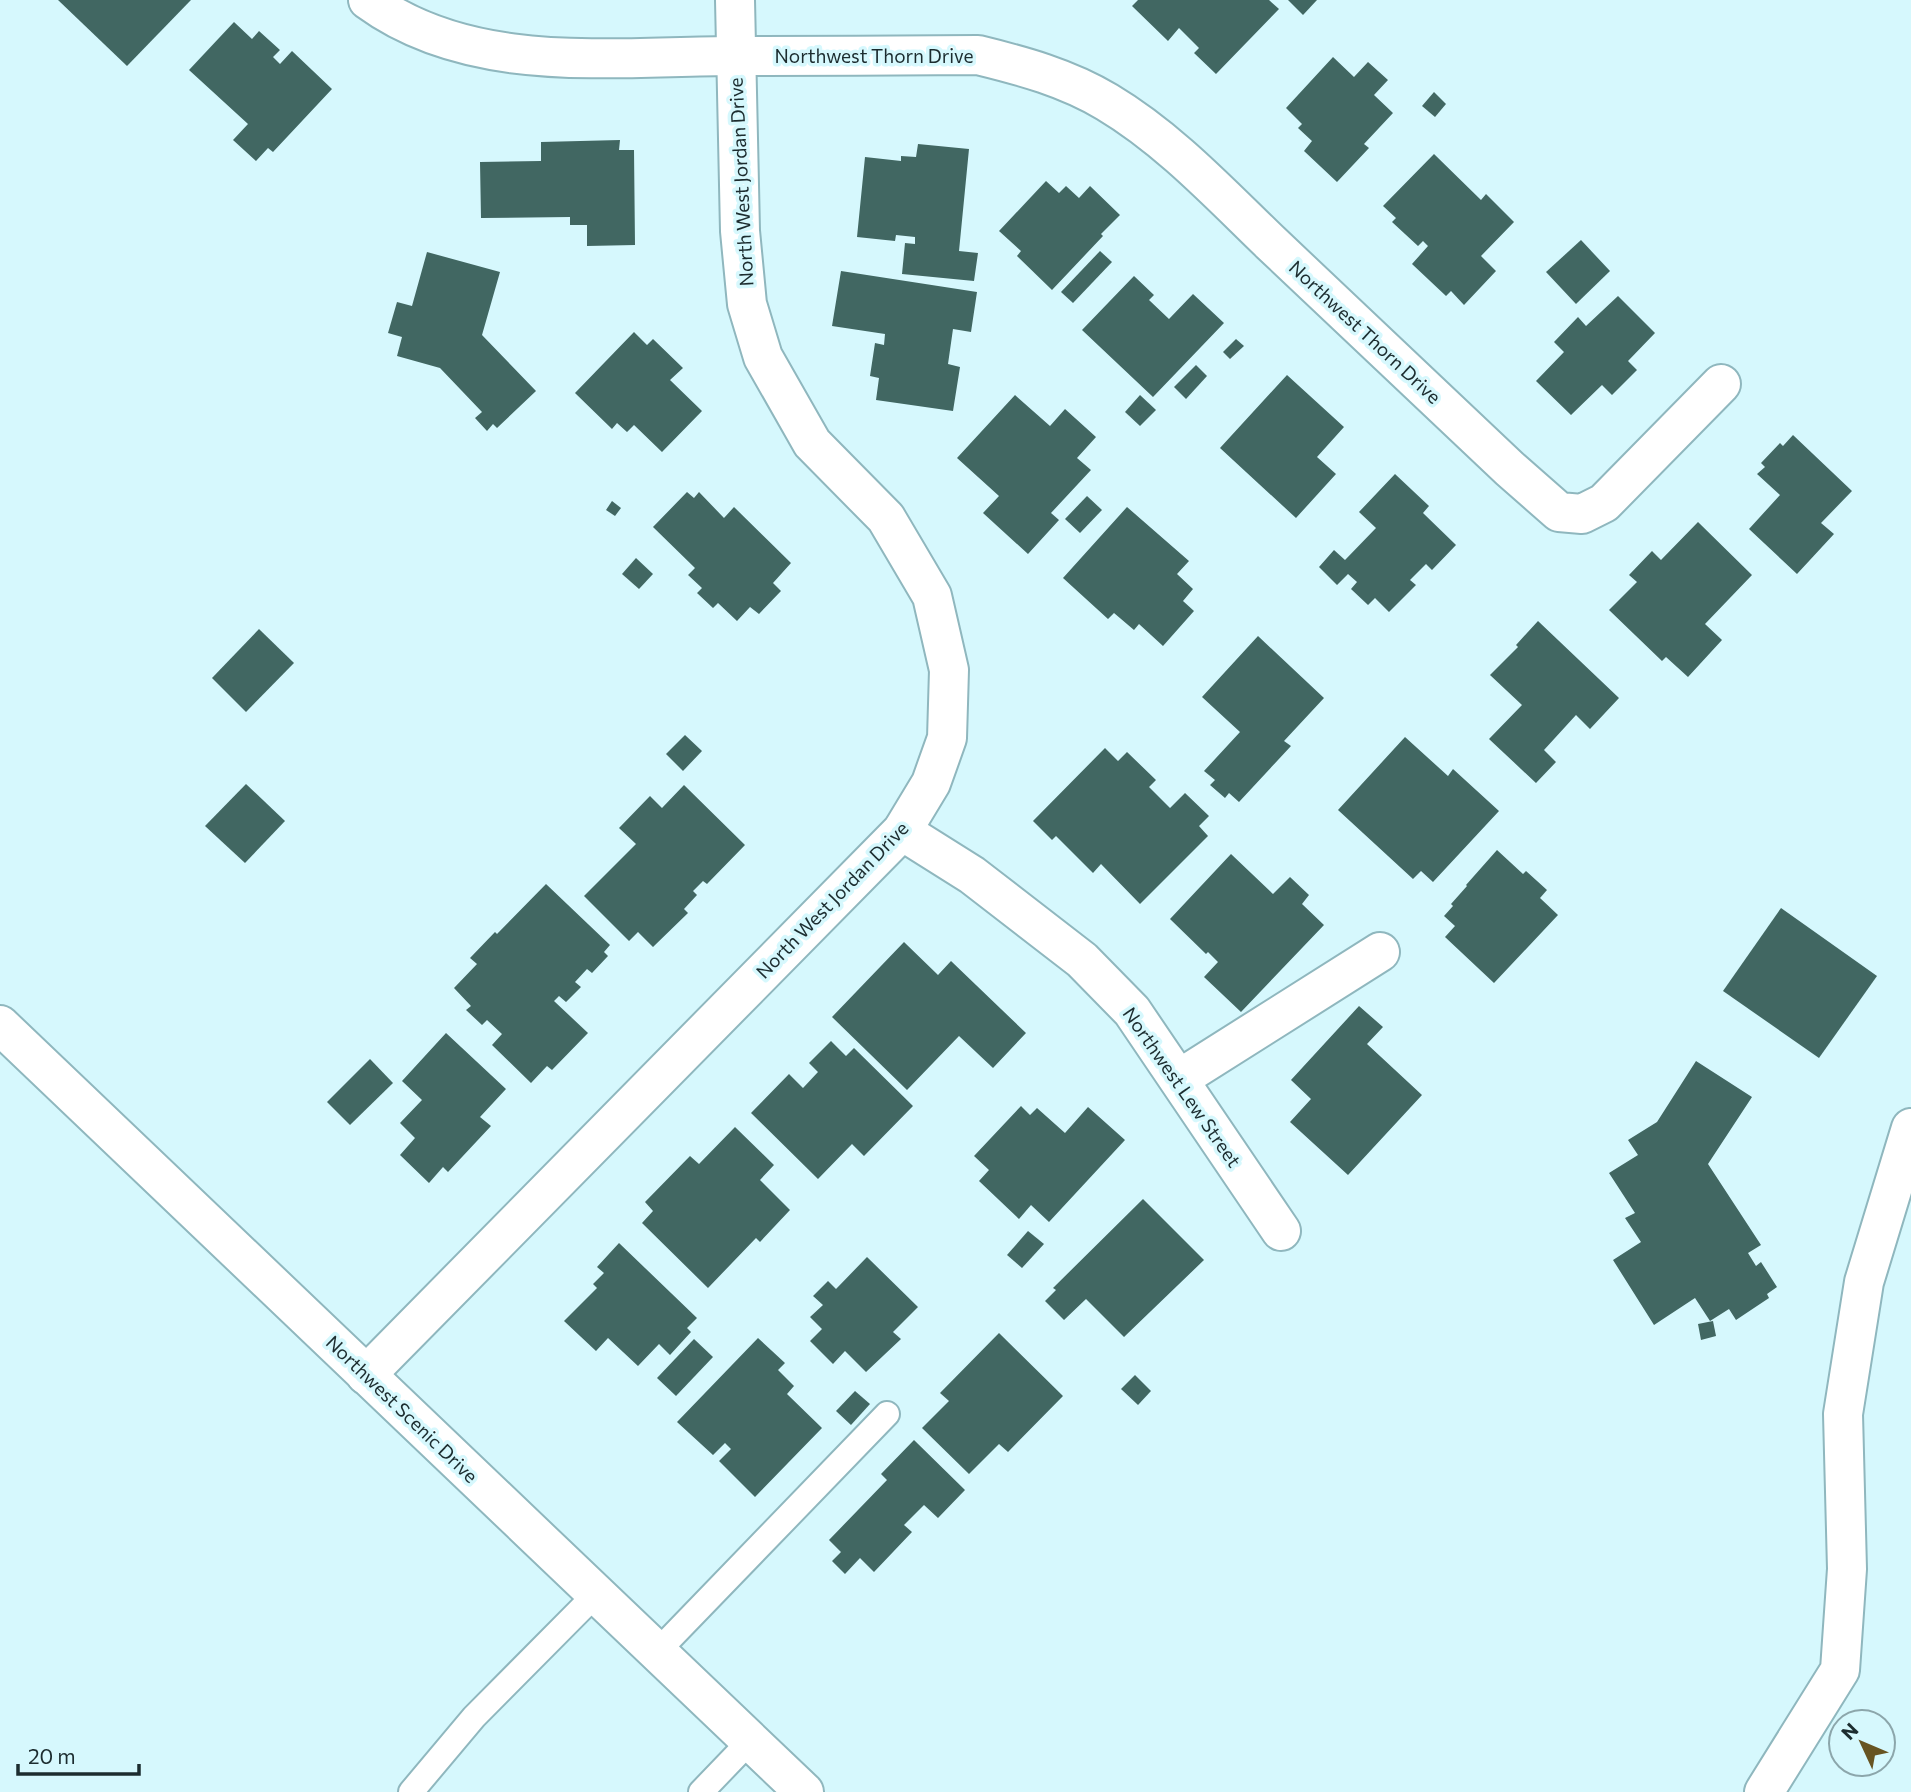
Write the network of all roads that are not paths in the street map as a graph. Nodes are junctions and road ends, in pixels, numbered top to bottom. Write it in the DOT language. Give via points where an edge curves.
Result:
graph roads {
  1 [pos="368,0"];
  2 [pos="735,0"];
  3 [pos="736,56"];
  4 [pos="1721,384"];
  5 [pos="902,831"];
  6 [pos="1380,952"];
  7 [pos="0,1025"];
  8 [pos="1178,1079"];
  9 [pos="1911,1128"];
  10 [pos="1281,1231"];
  11 [pos="366,1375"];
  12 [pos="887,1414"];
  13 [pos="596,1594"];
  14 [pos="657,1652"];
  15 [pos="750,1741"];
  16 [pos="411,1792"];
  17 [pos="701,1792"];
  18 [pos="804,1792"];
  19 [pos="1764,1792"];
  1 -- 3 [label="street, Northwest Thorn Drive" via="436,37 494,51 575,57"];
  2 -- 3 [label="street, North West Jordan Drive"];
  3 -- 4 [label="street, Northwest Thorn Drive" via="978,55 1060,78 1107,102 1199,174 1559,512 1582,513 1604,503"];
  3 -- 5 [label="street, North West Jordan Drive" via="741,244 747,304 764,358 811,443 886,518 926,585 949,670 947,738 931,783"];
  5 -- 8 [label="street, Northwest Lew Street" via="972,875 1083,960 1132,1011"];
  5 -- 11 [label="street, North West Jordan Drive"];
  6 -- 8 [label="street"];
  7 -- 11 [label="street, Northwest Scenic Drive"];
  8 -- 10 [label="street, Northwest Lew Street"];
  9 -- 19 [label="street" via="1864,1282 1843,1415 1847,1569 1840,1670"];
  11 -- 13 [label="street, Northwest Scenic Drive"];
  12 -- 14 [label="lane"];
  13 -- 14 [label="street, Northwest Scenic Drive"];
  13 -- 16 [label="lane" via="474,1717"];
  14 -- 15 [label="street, Northwest Scenic Drive"];
  15 -- 17 [label="lane"];
  15 -- 18 [label="street, Northwest Scenic Drive"];
}
